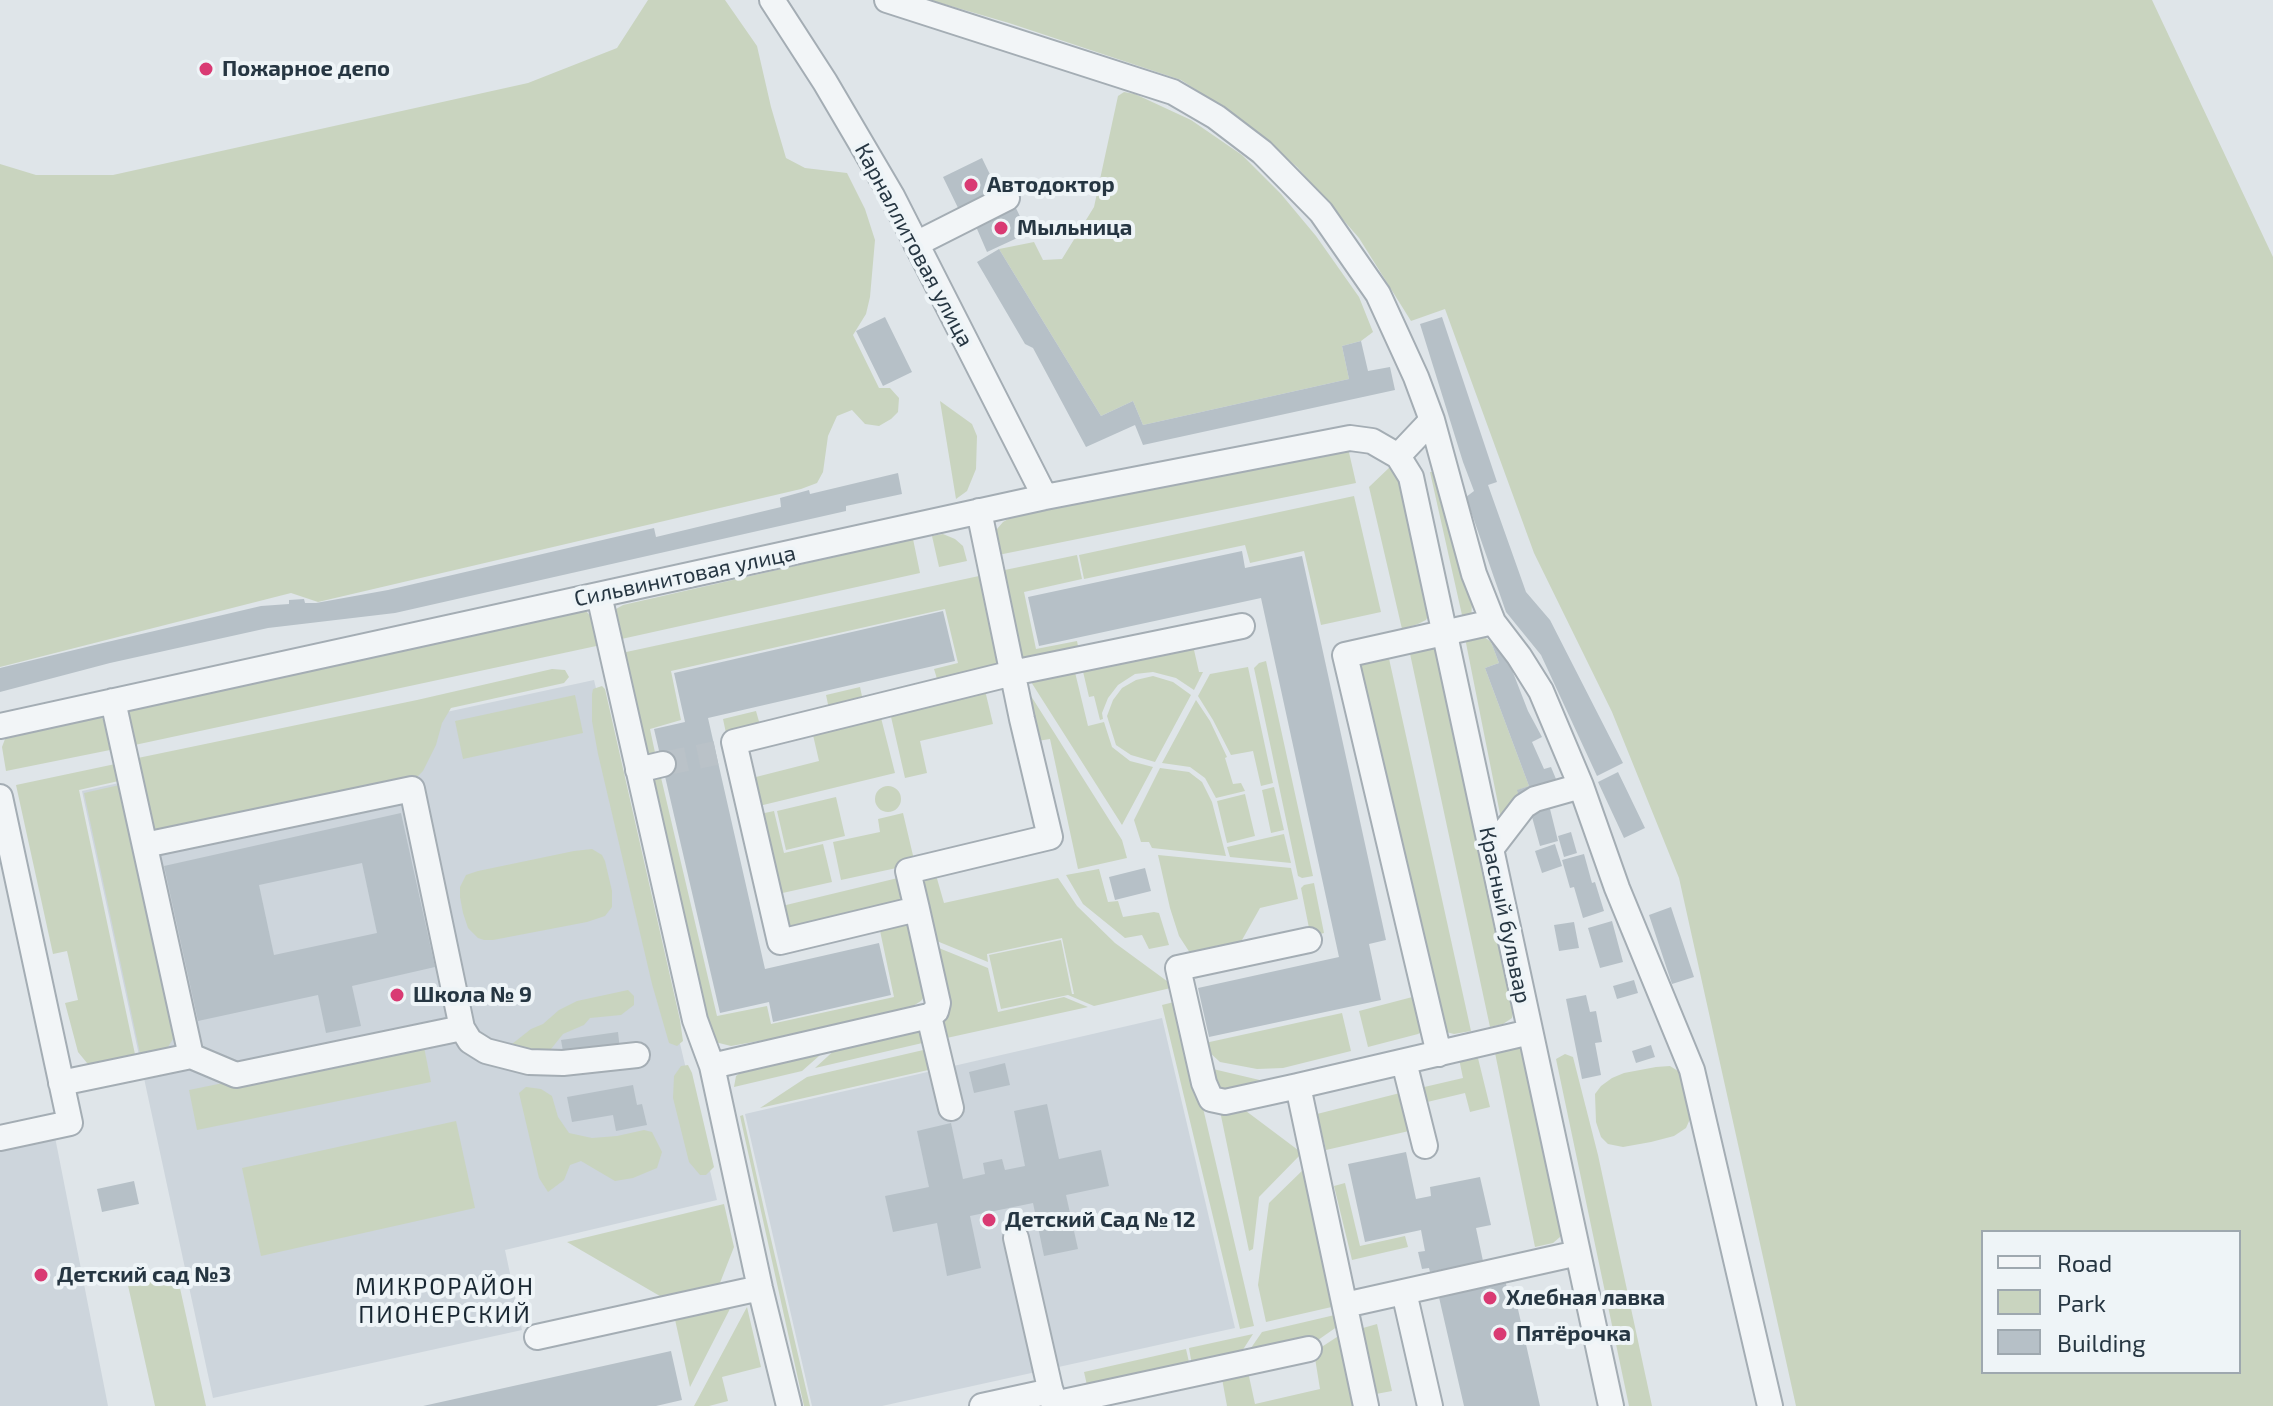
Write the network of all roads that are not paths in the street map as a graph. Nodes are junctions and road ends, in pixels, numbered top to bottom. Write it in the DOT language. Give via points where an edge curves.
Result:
graph roads {
  1 [pos="772,0"];
  2 [pos="887,0"];
  3 [pos="1007,198"];
  4 [pos="916,244"];
  5 [pos="1432,420"];
  6 [pos="1398,456"];
  7 [pos="1045,497"];
  8 [pos="979,511"];
  9 [pos="599,595"];
  10 [pos="1493,622"];
  11 [pos="1242,626"];
  12 [pos="1444,633"];
  13 [pos="1012,674"];
  14 [pos="113,701"];
  15 [pos="0,726"];
  16 [pos="663,764"];
  17 [pos="638,770"];
  18 [pos="1581,786"];
  19 [pos="0,797"];
  20 [pos="145,845"];
  21 [pos="1491,849"];
  22 [pos="8,876"];
  23 [pos="917,909"];
  24 [pos="1309,940"];
  25 [pos="929,1016"];
  26 [pos="462,1028"];
  27 [pos="1530,1032"];
  28 [pos="1439,1054"];
  29 [pos="637,1055"];
  30 [pos="191,1056"];
  31 [pos="1404,1062"];
  32 [pos="712,1066"];
  33 [pos="61,1083"];
  34 [pos="1298,1086"];
  35 [pos="951,1108"];
  36 [pos="0,1138"];
  37 [pos="1425,1146"];
  38 [pos="1016,1238"];
  39 [pos="1578,1253"];
  40 [pos="760,1288"];
  41 [pos="1404,1292"];
  42 [pos="1345,1305"];
  43 [pos="537,1337"];
  44 [pos="1309,1349"];
  45 [pos="1053,1401"];
  46 [pos="781,1404"];
  47 [pos="982,1406"];
  48 [pos="1366,1406"];
  49 [pos="1430,1406"];
  50 [pos="1611,1406"];
  51 [pos="1770,1406"];
  1 -- 4 [label="street, Карналлитовая улица"];
  2 -- 5 [label="street" via="1173,92 1262,152 1321,212 1378,294"];
  3 -- 4 [label="street"];
  4 -- 7 [label="street, Карналлитовая улица"];
  5 -- 6 [label="street"];
  5 -- 10 [label="street" via="1474,574"];
  6 -- 7 [label="street, Сильвинитовая улица" via="1372,441 1350,438"];
  6 -- 12 [label="street, Красный бульвар" via="1411,477"];
  7 -- 8 [label="street, Сильвинитовая улица"];
  8 -- 9 [label="street, Сильвинитовая улица"];
  8 -- 13 [label="street"];
  9 -- 14 [label="street, Сильвинитовая улица"];
  9 -- 17 [label="street"];
  10 -- 12 [label="street"];
  10 -- 18 [label="street" via="1541,691"];
  11 -- 13 [label="street"];
  12 -- 21 [label="street, Красный бульвар"];
  12 -- 28 [label="street" via="1345,655"];
  13 -- 23 [label="street" via="1050,837 908,871"];
  13 -- 23 [label="street" via="734,742 726,751 780,942"];
  14 -- 15 [label="street, Сильвинитовая улица"];
  14 -- 20 [label="street"];
  16 -- 17 [label="street"];
  17 -- 32 [label="street" via="695,1020"];
  18 -- 21 [label="street" via="1524,806"];
  18 -- 51 [label="street" via="1692,1070"];
  19 -- 22 [label="street"];
  20 -- 26 [label="street" via="412,789"];
  20 -- 30 [label="street"];
  21 -- 27 [label="street, Красный бульвар"];
  22 -- 33 [label="street"];
  23 -- 25 [label="street" via="938,1003"];
  24 -- 34 [label="street" via="1178,968 1211,1099 1225,1102"];
  25 -- 32 [label="street"];
  25 -- 35 [label="street"];
  26 -- 29 [label="street" via="486,1051 529,1062"];
  26 -- 30 [label="street" via="236,1075"];
  27 -- 28 [label="street"];
  27 -- 39 [label="street, Красный бульвар"];
  28 -- 31 [label="street"];
  30 -- 33 [label="street"];
  31 -- 34 [label="street"];
  31 -- 37 [label="street"];
  32 -- 40 [label="street"];
  33 -- 36 [label="street" via="70,1123"];
  34 -- 42 [label="street"];
  38 -- 45 [label="street"];
  39 -- 41 [label="street"];
  39 -- 50 [label="street, Красный бульвар"];
  40 -- 43 [label="street"];
  40 -- 46 [label="street"];
  41 -- 42 [label="street"];
  41 -- 49 [label="street"];
  42 -- 48 [label="street"];
  44 -- 45 [label="street"];
  45 -- 47 [label="street"];
}
